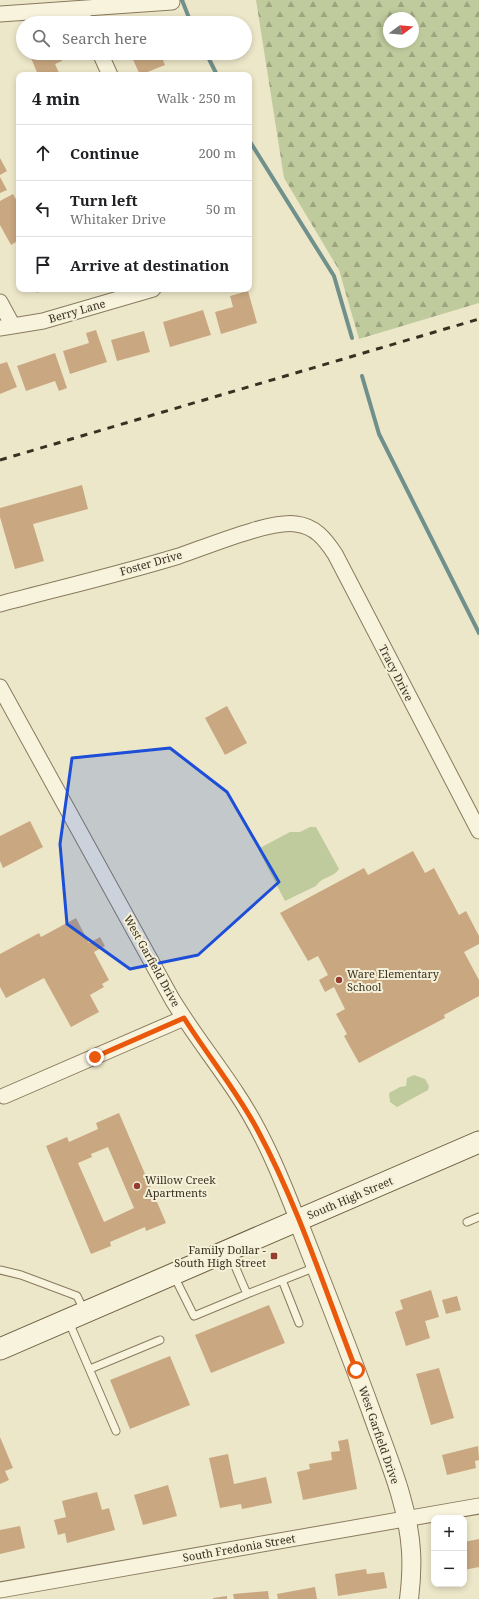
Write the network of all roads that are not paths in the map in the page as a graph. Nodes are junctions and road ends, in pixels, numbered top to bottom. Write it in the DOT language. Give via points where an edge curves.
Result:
graph roads {
  1 [pos="172,2"];
  2 [pos="79,9"];
  3 [pos="0,14"];
  4 [pos="82,16"];
  5 [pos="103,60"];
  6 [pos="109,72"];
  7 [pos="143,292"];
  8 [pos="0,302"];
  9 [pos="6,327"];
  10 [pos="302,525"];
  11 [pos="0,604"];
  12 [pos="0,688"];
  13 [pos="479,831"];
  14 [pos="184,1018"];
  15 [pos="4,1096"];
  16 [pos="479,1142"];
  17 [pos="479,1217"];
  18 [pos="298,1221"];
  19 [pos="467,1222"];
  20 [pos="229,1250"];
  21 [pos="316,1267"];
  22 [pos="0,1270"];
  23 [pos="8,1273"];
  24 [pos="172,1273"];
  25 [pos="0,1277"];
  26 [pos="282,1280"];
  27 [pos="247,1294"];
  28 [pos="76,1316"];
  29 [pos="299,1323"];
  30 [pos="160,1340"];
  31 [pos="0,1349"];
  32 [pos="90,1370"];
  33 [pos="116,1431"];
  34 [pos="479,1506"];
  35 [pos="406,1519"];
  36 [pos="0,1590"];
  37 [pos="409,1599"];
  1 -- 2 [label="street"];
  2 -- 3 [label="street"];
  2 -- 4 [label="street"];
  5 -- 6 [label="street"];
  7 -- 9 [label="street, Berry Lane" via="43,321"];
  8 -- 9 [label="street"];
  10 -- 11 [label="street, Foster Drive" via="271,526 178,556"];
  10 -- 13 [label="street, Tracy Drive" via="320,534 335,554"];
  12 -- 14 [label="street, West Garfield Drive"];
  14 -- 15 [label="street"];
  14 -- 18 [label="street, West Garfield Drive" via="238,1095 273,1162"];
  16 -- 18 [label="main road, South High Street"];
  17 -- 19 [label="lane"];
  18 -- 20 [label="main road, South High Street"];
  18 -- 21 [label="street, West Garfield Drive"];
  20 -- 24 [label="main road, South High Street"];
  20 -- 27 [label="lane"];
  21 -- 26 [label="lane"];
  21 -- 35 [label="street, West Garfield Drive" via="359,1378 396,1482"];
  22 -- 23 [label="lane"];
  23 -- 25 [label="lane"];
  23 -- 28 [label="lane" via="21,1275 77,1296"];
  24 -- 27 [label="lane" via="194,1316"];
  24 -- 28 [label="main road, South High Street"];
  26 -- 27 [label="lane"];
  26 -- 29 [label="lane"];
  28 -- 31 [label="main road, South High Street"];
  28 -- 32 [label="lane"];
  30 -- 32 [label="lane"];
  32 -- 33 [label="lane"];
  34 -- 35 [label="street, South Fredonia Street"];
  35 -- 36 [label="street, South Fredonia Street"];
  35 -- 37 [label="street, West Garfield Drive" via="412,1574"];
}
